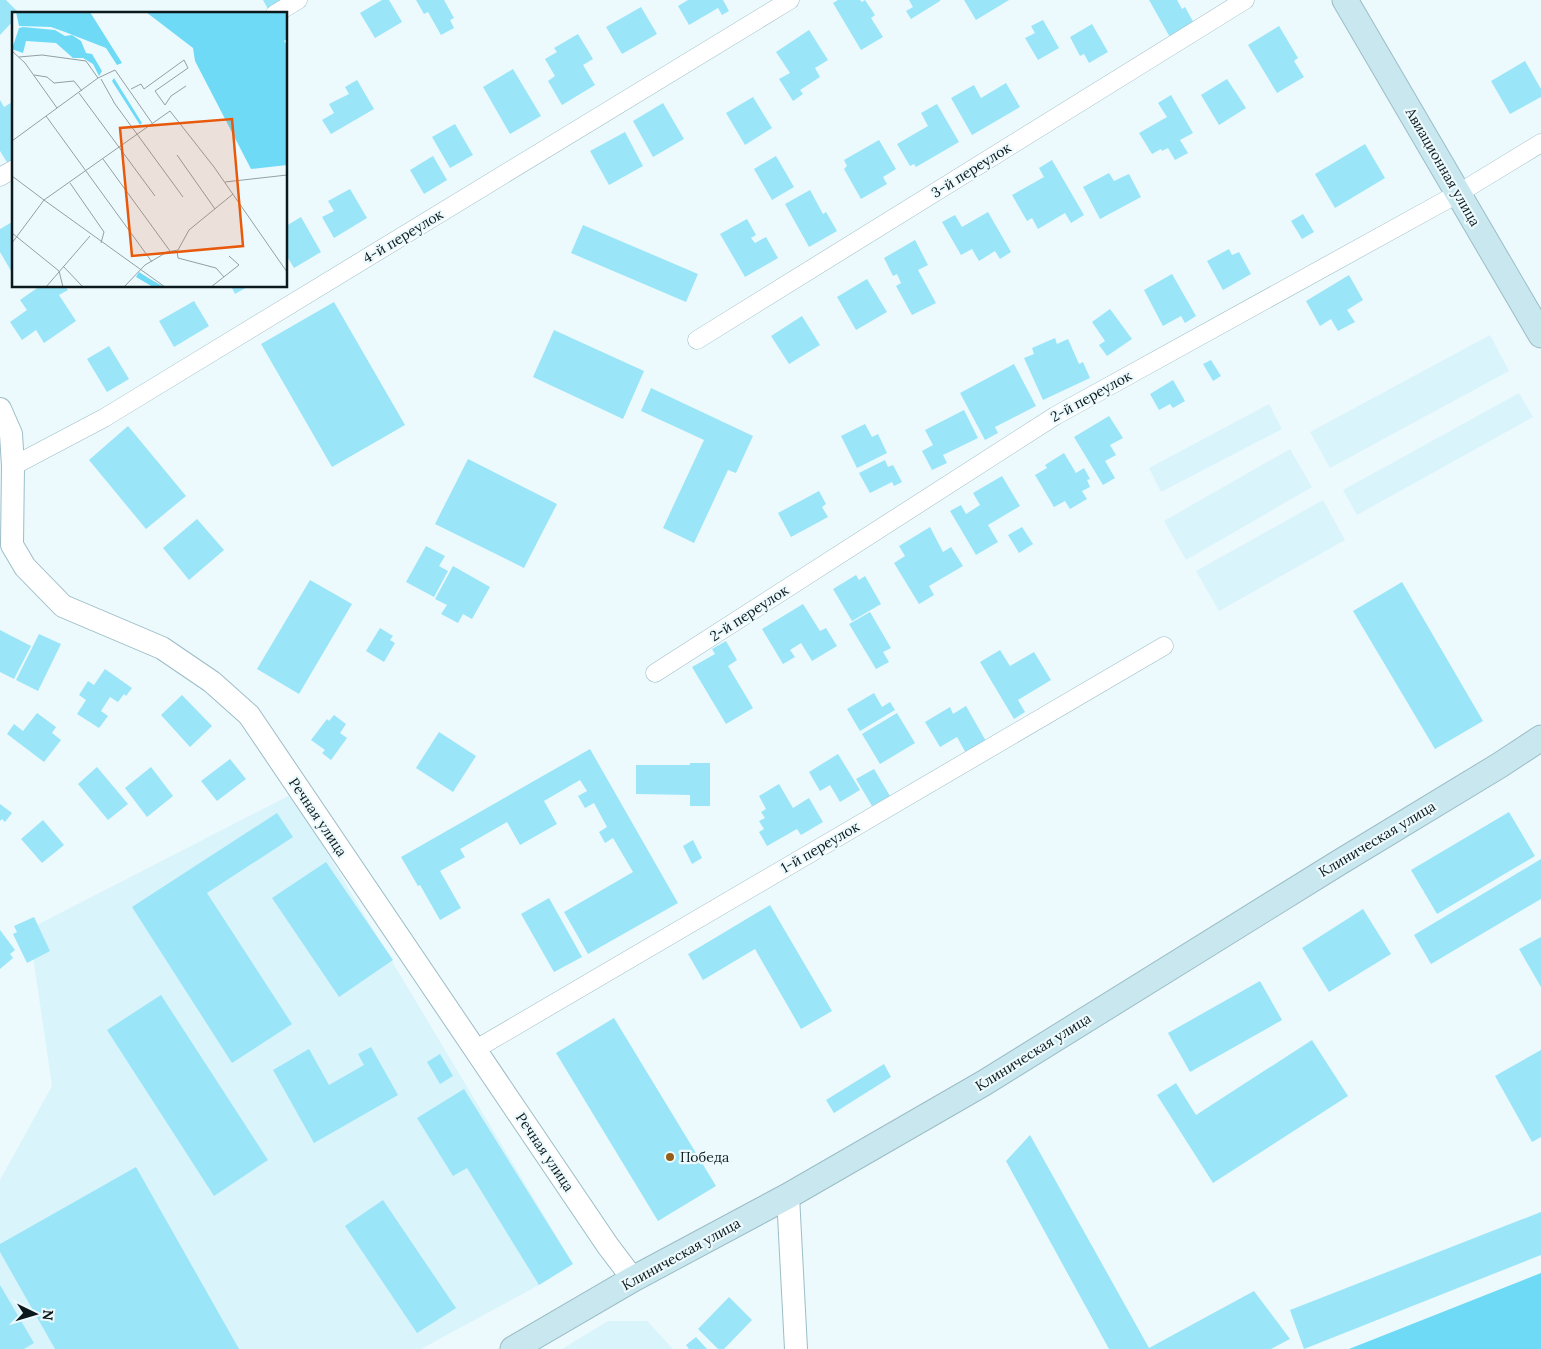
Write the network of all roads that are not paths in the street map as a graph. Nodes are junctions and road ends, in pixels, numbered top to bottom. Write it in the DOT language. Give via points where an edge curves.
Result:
graph roads {
  1 [pos="298,0"];
  2 [pos="790,0"];
  3 [pos="1245,0"];
  4 [pos="1345,0"];
  5 [pos="278,12"];
  6 [pos="1541,143"];
  7 [pos="12,170"];
  8 [pos="0,177"];
  9 [pos="1459,193"];
  10 [pos="1541,335"];
  11 [pos="697,340"];
  12 [pos="0,409"];
  13 [pos="13,466"];
  14 [pos="6,544"];
  15 [pos="1164,646"];
  16 [pos="655,673"];
  17 [pos="1541,738"];
  18 [pos="476,1049"];
  19 [pos="788,1196"];
  20 [pos="632,1280"];
  21 [pos="513,1349"];
  22 [pos="796,1349"];
  1 -- 5 [label="street"];
  2 -- 13 [label="street, 4-й переулок" via="104,418"];
  3 -- 11 [label="street, 3-й переулок"];
  4 -- 9 [label="main road, Авиационная улица"];
  6 -- 9 [label="street, 2-й переулок"];
  7 -- 8 [label="street"];
  9 -- 10 [label="main road, Авиационная улица"];
  9 -- 16 [label="street, 2-й переулок" via="1055,416"];
  12 -- 13 [label="street, Речная улица" via="11,434"];
  13 -- 14 [label="street, Речная улица"];
  14 -- 18 [label="street, Речная улица" via="62,606 162,648 212,682 249,715"];
  15 -- 18 [label="street, 1-й переулок"];
  17 -- 19 [label="main road, Клиническая улица" via="984,1083"];
  18 -- 20 [label="street, Речная улица"];
  19 -- 20 [label="main road, Клиническая улица"];
  19 -- 22 [label="street"];
  20 -- 21 [label="main road, Клиническая улица"];
}
